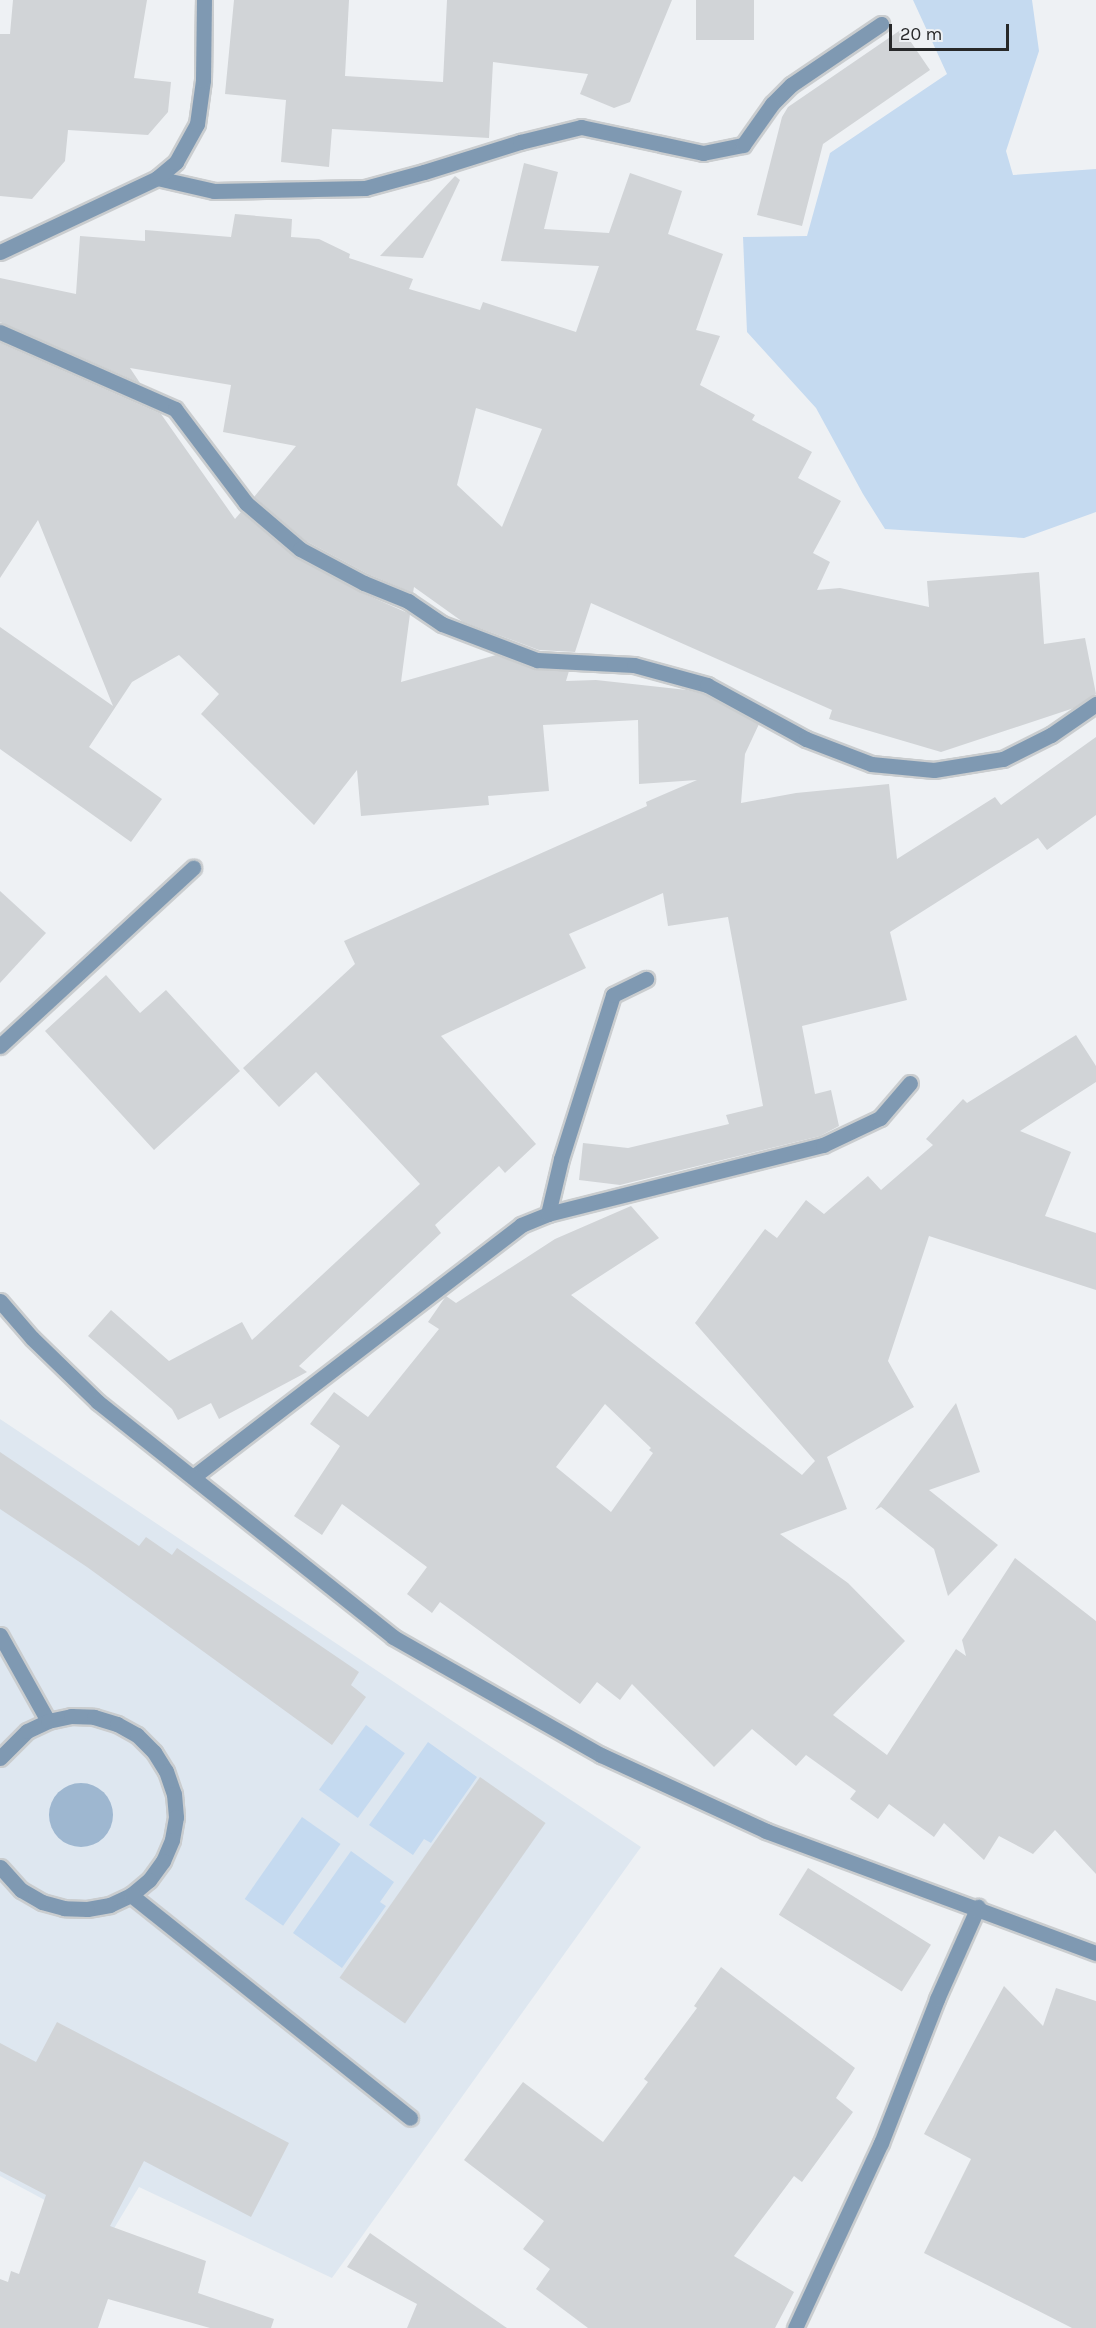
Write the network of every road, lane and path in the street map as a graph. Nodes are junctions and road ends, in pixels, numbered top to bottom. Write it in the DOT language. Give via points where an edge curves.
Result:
graph roads {
  1 [pos="204,0"];
  2 [pos="881,24"];
  3 [pos="157,178"];
  4 [pos="0,252"];
  5 [pos="0,332"];
  6 [pos="1096,704"];
  7 [pos="194,868"];
  8 [pos="646,979"];
  9 [pos="0,1046"];
  10 [pos="910,1083"];
  11 [pos="548,1214"];
  12 [pos="0,1301"];
  13 [pos="194,1478"];
  14 [pos="0,1635"];
  15 [pos="48,1721"];
  16 [pos="0,1758"];
  17 [pos="0,1867"];
  18 [pos="131,1894"];
  19 [pos="978,1907"];
  20 [pos="1096,1953"];
  21 [pos="410,2118"];
  22 [pos="795,2328"];
  1 -- 3 [label="street" via="203,80 197,124 176,162"];
  2 -- 3 [label="street" via="791,85 743,145 703,153 581,127 365,188 214,191"];
  3 -- 4 [label="street"];
  5 -- 6 [label="street" via="174,409 246,502 300,549 408,601 442,624 537,660 634,665 707,685 806,739 870,764 934,770 1003,759 1051,735"];
  7 -- 9 [label="street"];
  8 -- 11 [label="street" via="613,995 561,1159"];
  10 -- 11 [label="street" via="880,1118 823,1144"];
  11 -- 13 [label="street" via="521,1225"];
  12 -- 13 [label="street" via="98,1402"];
  13 -- 19 [label="street" via="393,1637 601,1755 766,1831"];
  14 -- 15 [label="street"];
  15 -- 16 [label="street" via="27,1731"];
  15 -- 18 [label="street" via="94,1717 117,1724 137,1735 166,1771 175,1805 172,1840 149,1880"];
  17 -- 18 [label="street" via="21,1890 64,1908 98,1907"];
  18 -- 21 [label="street"];
  19 -- 20 [label="street"];
  19 -- 22 [label="street" via="881,2143"];
}
